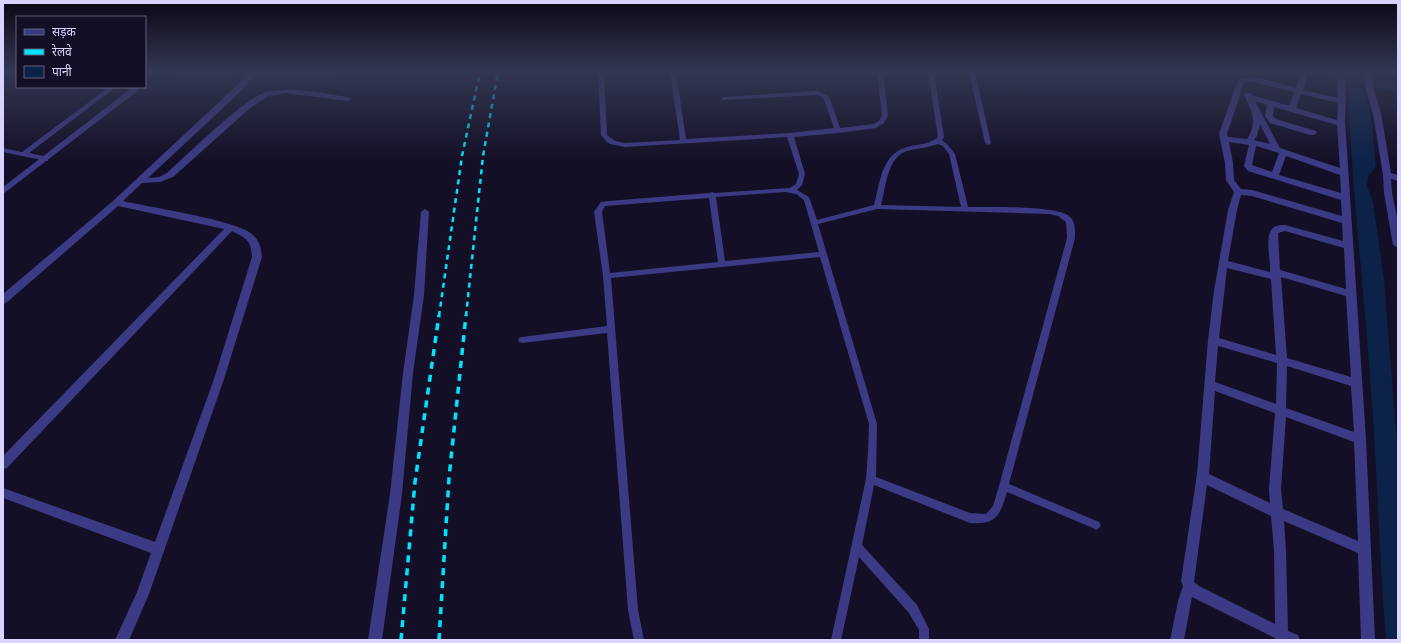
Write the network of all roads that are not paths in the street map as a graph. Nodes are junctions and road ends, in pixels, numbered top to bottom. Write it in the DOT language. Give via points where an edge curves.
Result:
graph roads {
  1 [pos="93,102"];
  2 [pos="120,102"];
  3 [pos="224,102"];
  4 [pos="254,102"];
  5 [pos="602,102"];
  6 [pos="677,102"];
  7 [pos="828,102"];
  8 [pos="883,102"];
  9 [pos="936,102"];
  10 [pos="979,102"];
  11 [pos="1235,102"];
  12 [pos="1251,102"];
  13 [pos="1265,102"];
  14 [pos="1295,102"];
  15 [pos="1342,102"];
  16 [pos="1374,102"];
  17 [pos="1271,104"];
  18 [pos="1292,110"];
  19 [pos="1258,116"];
  20 [pos="1341,124"];
  21 [pos="838,131"];
  22 [pos="1314,133"];
  23 [pos="790,135"];
  24 [pos="1224,139"];
  25 [pos="683,141"];
  26 [pos="938,142"];
  27 [pos="1251,142"];
  28 [pos="988,143"];
  29 [pos="3,150"];
  30 [pos="1280,150"];
  31 [pos="24,154"];
  32 [pos="46,159"];
  33 [pos="1344,173"];
  34 [pos="1387,176"];
  35 [pos="1274,177"];
  36 [pos="1398,178"];
  37 [pos="141,180"];
  38 [pos="792,190"];
  39 [pos="3,191"];
  40 [pos="1238,192"];
  41 [pos="712,194"];
  42 [pos="1346,198"];
  43 [pos="1394,202"];
  44 [pos="116,204"];
  45 [pos="877,208"];
  46 [pos="965,209"];
  47 [pos="425,212"];
  48 [pos="1347,221"];
  49 [pos="814,223"];
  50 [pos="231,227"];
  51 [pos="1398,244"];
  52 [pos="1349,246"];
  53 [pos="823,254"];
  54 [pos="1223,263"];
  55 [pos="722,265"];
  56 [pos="1276,275"];
  57 [pos="607,276"];
  58 [pos="1351,294"];
  59 [pos="3,300"];
  60 [pos="611,329"];
  61 [pos="522,340"];
  62 [pos="1213,340"];
  63 [pos="1282,360"];
  64 [pos="1356,383"];
  65 [pos="1210,385"];
  66 [pos="1281,410"];
  67 [pos="1360,439"];
  68 [pos="3,464"];
  69 [pos="1202,477"];
  70 [pos="871,479"];
  71 [pos="1004,486"];
  72 [pos="3,493"];
  73 [pos="1276,512"];
  74 [pos="1096,525"];
  75 [pos="856,546"];
  76 [pos="158,549"];
  77 [pos="1365,550"];
  78 [pos="1189,586"];
  79 [pos="1282,638"];
  80 [pos="122,640"];
  81 [pos="375,640"];
  82 [pos="639,640"];
  83 [pos="836,640"];
  84 [pos="924,640"];
  85 [pos="1176,640"];
  86 [pos="1293,640"];
  87 [pos="1368,640"];
  1 -- 31 [label="lane"];
  2 -- 32 [label="street"];
  3 -- 37 [label="street"];
  4 -- 37 [label="street" via="162,180"];
  5 -- 25 [label="lane" via="603,129 607,140 625,145"];
  6 -- 25 [label="lane"];
  7 -- 21 [label="lane"];
  8 -- 21 [label="lane" via="884,115 882,122 876,126"];
  9 -- 26 [label="lane" via="941,129"];
  10 -- 28 [label="lane"];
  11 -- 24 [label="street" via="1224,129"];
  12 -- 19 [label="street"];
  13 -- 17 [label="street"];
  14 -- 18 [label="street"];
  15 -- 20 [label="street"];
  16 -- 34 [label="street"];
  17 -- 18 [label="street"];
  17 -- 22 [label="street" via="1269,116 1273,121"];
  18 -- 20 [label="street"];
  19 -- 27 [label="street"];
  19 -- 30 [label="street"];
  20 -- 33 [label="street"];
  21 -- 23 [label="lane"];
  23 -- 25 [label="lane"];
  23 -- 38 [label="lane" via="802,174 800,185"];
  24 -- 27 [label="street"];
  24 -- 40 [label="street" via="1230,180"];
  26 -- 45 [label="lane" via="901,151 894,156 888,166"];
  26 -- 46 [label="lane" via="952,154"];
  27 -- 30 [label="street"];
  27 -- 35 [label="street" via="1248,166 1255,172"];
  29 -- 31 [label="lane"];
  30 -- 33 [label="street"];
  30 -- 35 [label="street"];
  31 -- 32 [label="lane"];
  32 -- 39 [label="street"];
  33 -- 42 [label="street"];
  34 -- 36 [label="street"];
  34 -- 43 [label="street"];
  35 -- 42 [label="street"];
  37 -- 44 [label="street"];
  38 -- 41 [label="lane"];
  38 -- 49 [label="lane" via="807,198"];
  40 -- 48 [label="street" via="1252,193"];
  40 -- 54 [label="street"];
  41 -- 55 [label="lane"];
  41 -- 57 [label="lane" via="603,204 598,212"];
  42 -- 48 [label="street"];
  43 -- 51 [label="street"];
  44 -- 50 [label="street"];
  44 -- 59 [label="street"];
  45 -- 46 [label="lane"];
  45 -- 49 [label="lane"];
  46 -- 71 [label="lane" via="1057,213 1064,215 1072,227"];
  47 -- 81 [label="street" via="419,295 396,494"];
  48 -- 52 [label="street"];
  49 -- 53 [label="lane"];
  50 -- 68 [label="street"];
  50 -- 76 [label="street" via="249,236 256,245 257,257 219,379"];
  52 -- 56 [label="street" via="1285,228 1277,229 1273,240"];
  52 -- 58 [label="street"];
  53 -- 55 [label="lane"];
  53 -- 70 [label="lane" via="873,424"];
  54 -- 56 [label="street"];
  54 -- 62 [label="street"];
  55 -- 57 [label="lane"];
  56 -- 58 [label="street"];
  56 -- 63 [label="street"];
  57 -- 60 [label="lane"];
  58 -- 64 [label="street"];
  60 -- 61 [label="lane"];
  60 -- 82 [label="lane" via="633,610"];
  62 -- 63 [label="street"];
  62 -- 65 [label="street"];
  63 -- 64 [label="street"];
  63 -- 66 [label="street"];
  64 -- 67 [label="street"];
  65 -- 66 [label="street"];
  65 -- 69 [label="street"];
  66 -- 67 [label="street"];
  66 -- 73 [label="street" via="1275,489"];
  67 -- 77 [label="street"];
  69 -- 73 [label="street"];
  69 -- 78 [label="street" via="1187,581"];
  70 -- 71 [label="lane" via="982,521 991,518 995,513"];
  70 -- 75 [label="lane"];
  71 -- 74 [label="lane"];
  72 -- 76 [label="street"];
  73 -- 77 [label="street"];
  73 -- 79 [label="street" via="1280,550"];
  75 -- 83 [label="lane"];
  75 -- 84 [label="lane" via="913,608 924,629"];
  76 -- 80 [label="street" via="143,594"];
  77 -- 87 [label="street"];
  78 -- 79 [label="street"];
  78 -- 85 [label="street"];
  79 -- 86 [label="street"];
}
